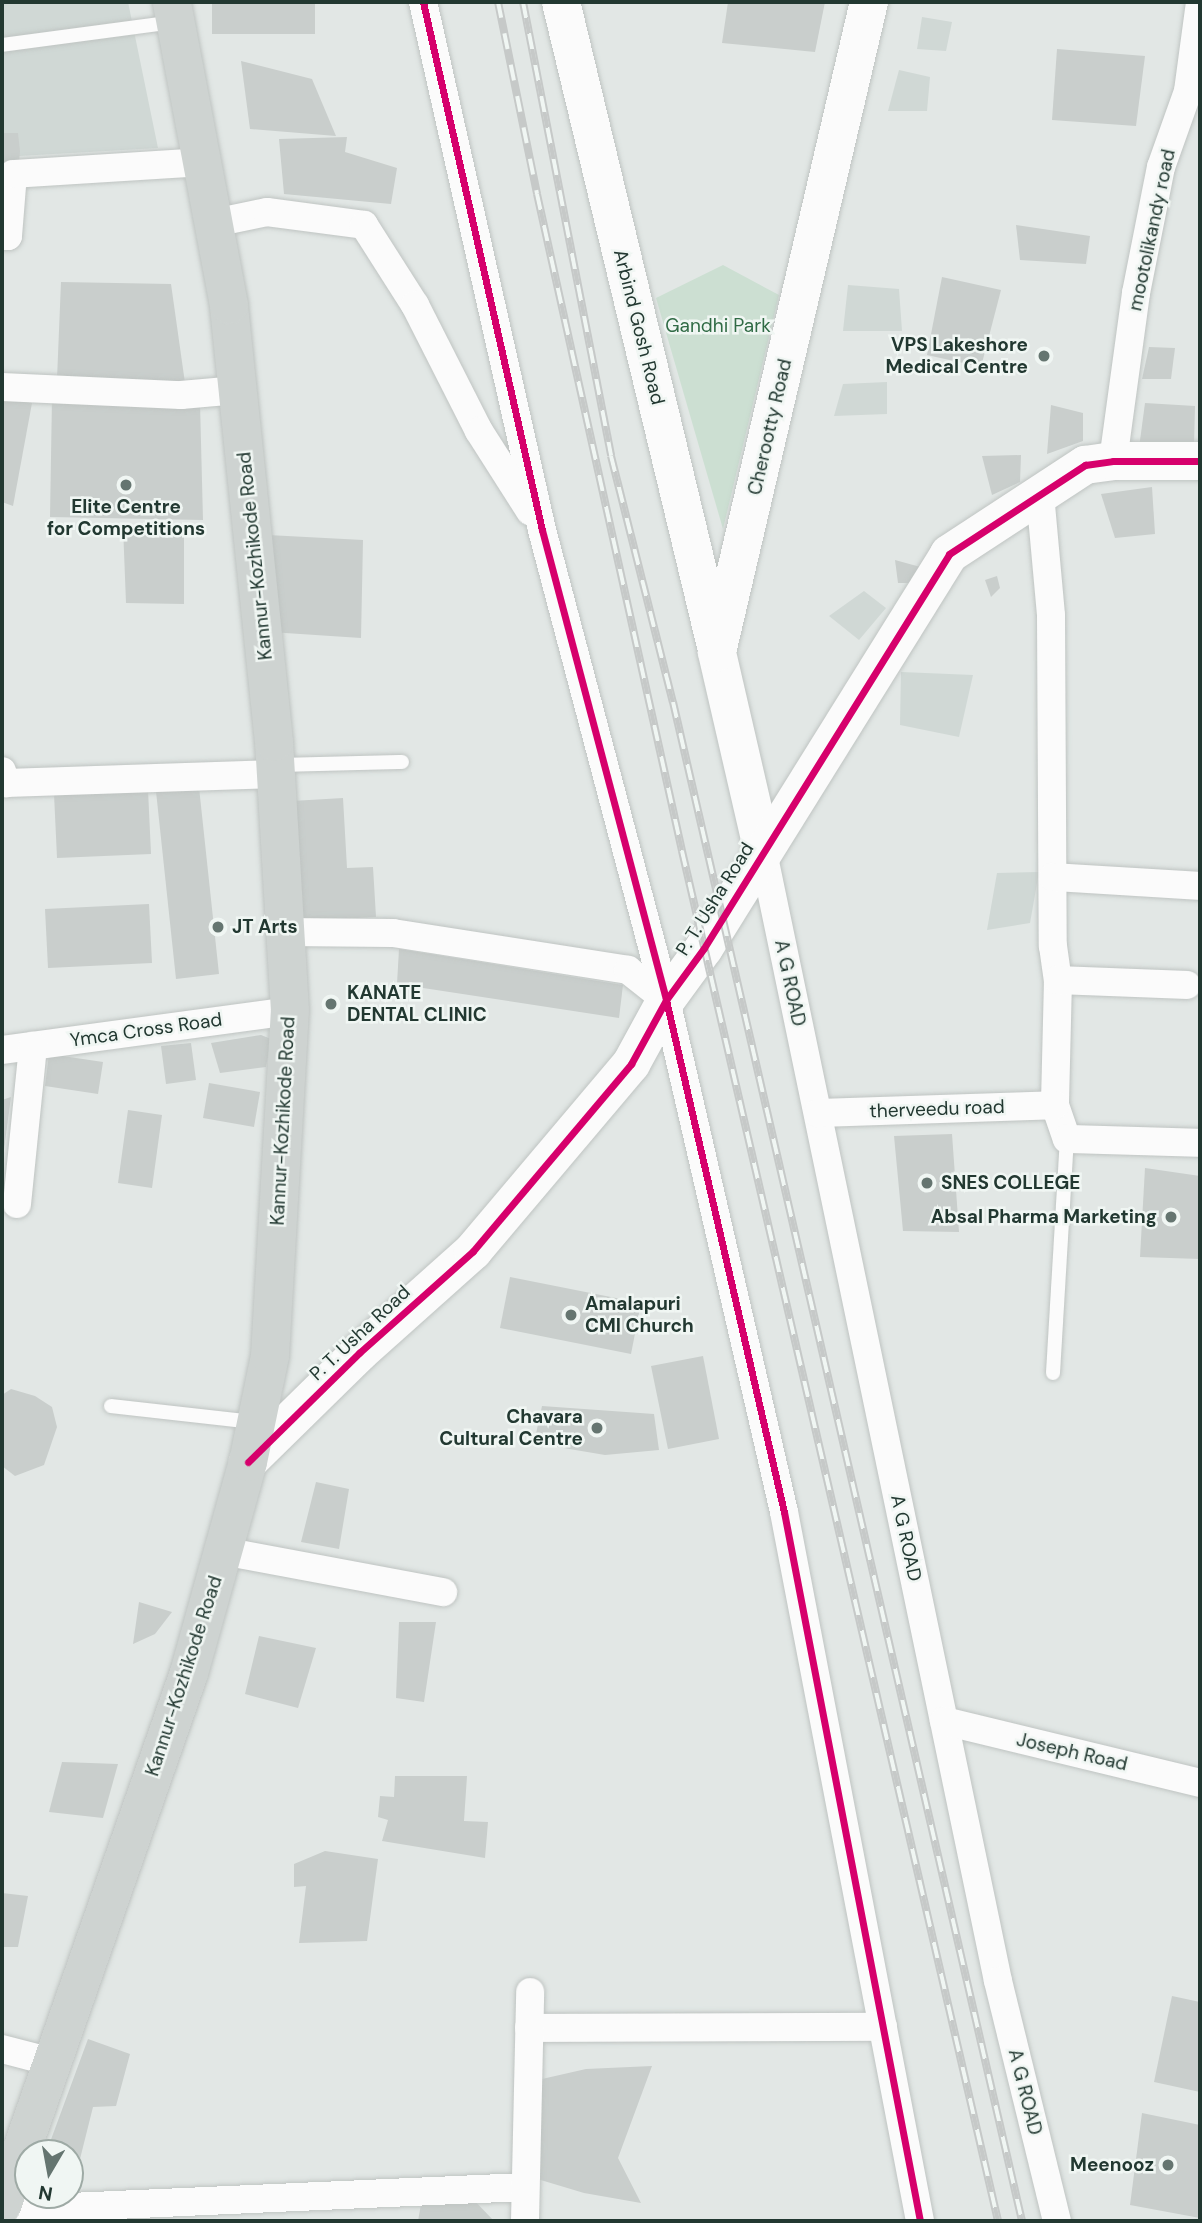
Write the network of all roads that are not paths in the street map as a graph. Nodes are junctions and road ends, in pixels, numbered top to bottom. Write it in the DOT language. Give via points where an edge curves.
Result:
graph roads {
  1 [pos="423,2"];
  2 [pos="561,2"];
  3 [pos="869,2"];
  4 [pos="1200,2"];
  5 [pos="175,12"];
  6 [pos="2,45"];
  7 [pos="202,162"];
  8 [pos="214,223"];
  9 [pos="2,236"];
  10 [pos="2,387"];
  11 [pos="238,390"];
  12 [pos="1113,461"];
  13 [pos="1200,461"];
  14 [pos="1040,495"];
  15 [pos="542,530"];
  16 [pos="717,652"];
  17 [pos="402,762"];
  18 [pos="276,769"];
  19 [pos="2,771"];
  20 [pos="763,852"];
  21 [pos="1053,877"];
  22 [pos="1200,886"];
  23 [pos="285,932"];
  24 [pos="1058,980"];
  25 [pos="1187,985"];
  26 [pos="666,1000"];
  27 [pos="290,1011"];
  28 [pos="33,1046"];
  29 [pos="2,1050"];
  30 [pos="1055,1105"];
  31 [pos="818,1113"];
  32 [pos="1067,1139"];
  33 [pos="1200,1143"];
  34 [pos="17,1204"];
  35 [pos="1053,1373"];
  36 [pos="111,1406"];
  37 [pos="255,1422"];
  38 [pos="248,1462"];
  39 [pos="223,1550"];
  40 [pos="443,1592"];
  41 [pos="944,1721"];
  42 [pos="1200,1783"];
  43 [pos="530,1992"];
  44 [pos="883,2027"];
  45 [pos="529,2028"];
  46 [pos="2,2049"];
  47 [pos="52,2062"];
  48 [pos="524,2187"];
  49 [pos="2,2208"];
  50 [pos="525,2221"];
  51 [pos="920,2221"];
  52 [pos="1057,2221"];
  1 -- 15 [label="street"];
  2 -- 16 [label="street, Arbind Gosh Road"];
  3 -- 16 [label="street, Cherootty Road"];
  4 -- 12 [label="street, mootolikandy road" via="1188,92 1161,167 1136,293"];
  5 -- 6 [label="lane"];
  5 -- 7 [label="main road, Kannur-Kozhikode Road"];
  7 -- 8 [label="main road, Kannur-Kozhikode Road"];
  7 -- 9 [label="street" via="13,174 8,236"];
  8 -- 11 [label="main road, Kannur-Kozhikode Road"];
  8 -- 15 [label="street" via="267,212 365,225 415,305 479,431"];
  10 -- 11 [label="street" via="181,396"];
  11 -- 18 [label="main road, Kannur-Kozhikode Road"];
  12 -- 13 [label="street, P. T. Usha Road"];
  12 -- 14 [label="street, P. T. Usha Road" via="1085,465"];
  14 -- 20 [label="street, P. T. Usha Road" via="948,554"];
  14 -- 21 [label="street" via="1051,616"];
  15 -- 26 [label="street"];
  16 -- 20 [label="street, Cherootty Road"];
  17 -- 18 [label="lane"];
  18 -- 19 [label="street" via="6,783"];
  18 -- 23 [label="main road, Kannur-Kozhikode Road"];
  20 -- 26 [label="street, P. T. Usha Road"];
  20 -- 31 [label="street, A G ROAD"];
  21 -- 22 [label="street"];
  21 -- 24 [label="street"];
  23 -- 26 [label="street" via="393,933 628,970"];
  23 -- 27 [label="main road, Kannur-Kozhikode Road"];
  24 -- 25 [label="street"];
  24 -- 30 [label="street"];
  26 -- 38 [label="street, P. T. Usha Road" via="631,1064 473,1251 359,1353"];
  26 -- 44 [label="street" via="784,1512"];
  27 -- 28 [label="street, Ymca Cross Road"];
  27 -- 37 [label="main road, Kannur-Kozhikode Road" via="271,1356"];
  28 -- 29 [label="street, Ymca Cross Road"];
  28 -- 34 [label="street"];
  30 -- 31 [label="street, therveedu road"];
  30 -- 32 [label="street"];
  31 -- 41 [label="street, A G ROAD"];
  32 -- 33 [label="street"];
  32 -- 35 [label="lane"];
  36 -- 37 [label="lane"];
  37 -- 38 [label="main road, Kannur-Kozhikode Road"];
  38 -- 39 [label="main road, Kannur-Kozhikode Road"];
  39 -- 40 [label="street"];
  39 -- 47 [label="main road, Kannur-Kozhikode Road" via="190,1673"];
  41 -- 42 [label="street, Joseph Road"];
  41 -- 52 [label="street, A G ROAD" via="998,1981"];
  43 -- 45 [label="street"];
  44 -- 45 [label="street"];
  44 -- 51 [label="street"];
  45 -- 48 [label="street"];
  46 -- 47 [label="street"];
  47 -- 49 [label="main road, Kannur-Kozhikode Road"];
  48 -- 49 [label="street"];
  48 -- 50 [label="street"];
}
